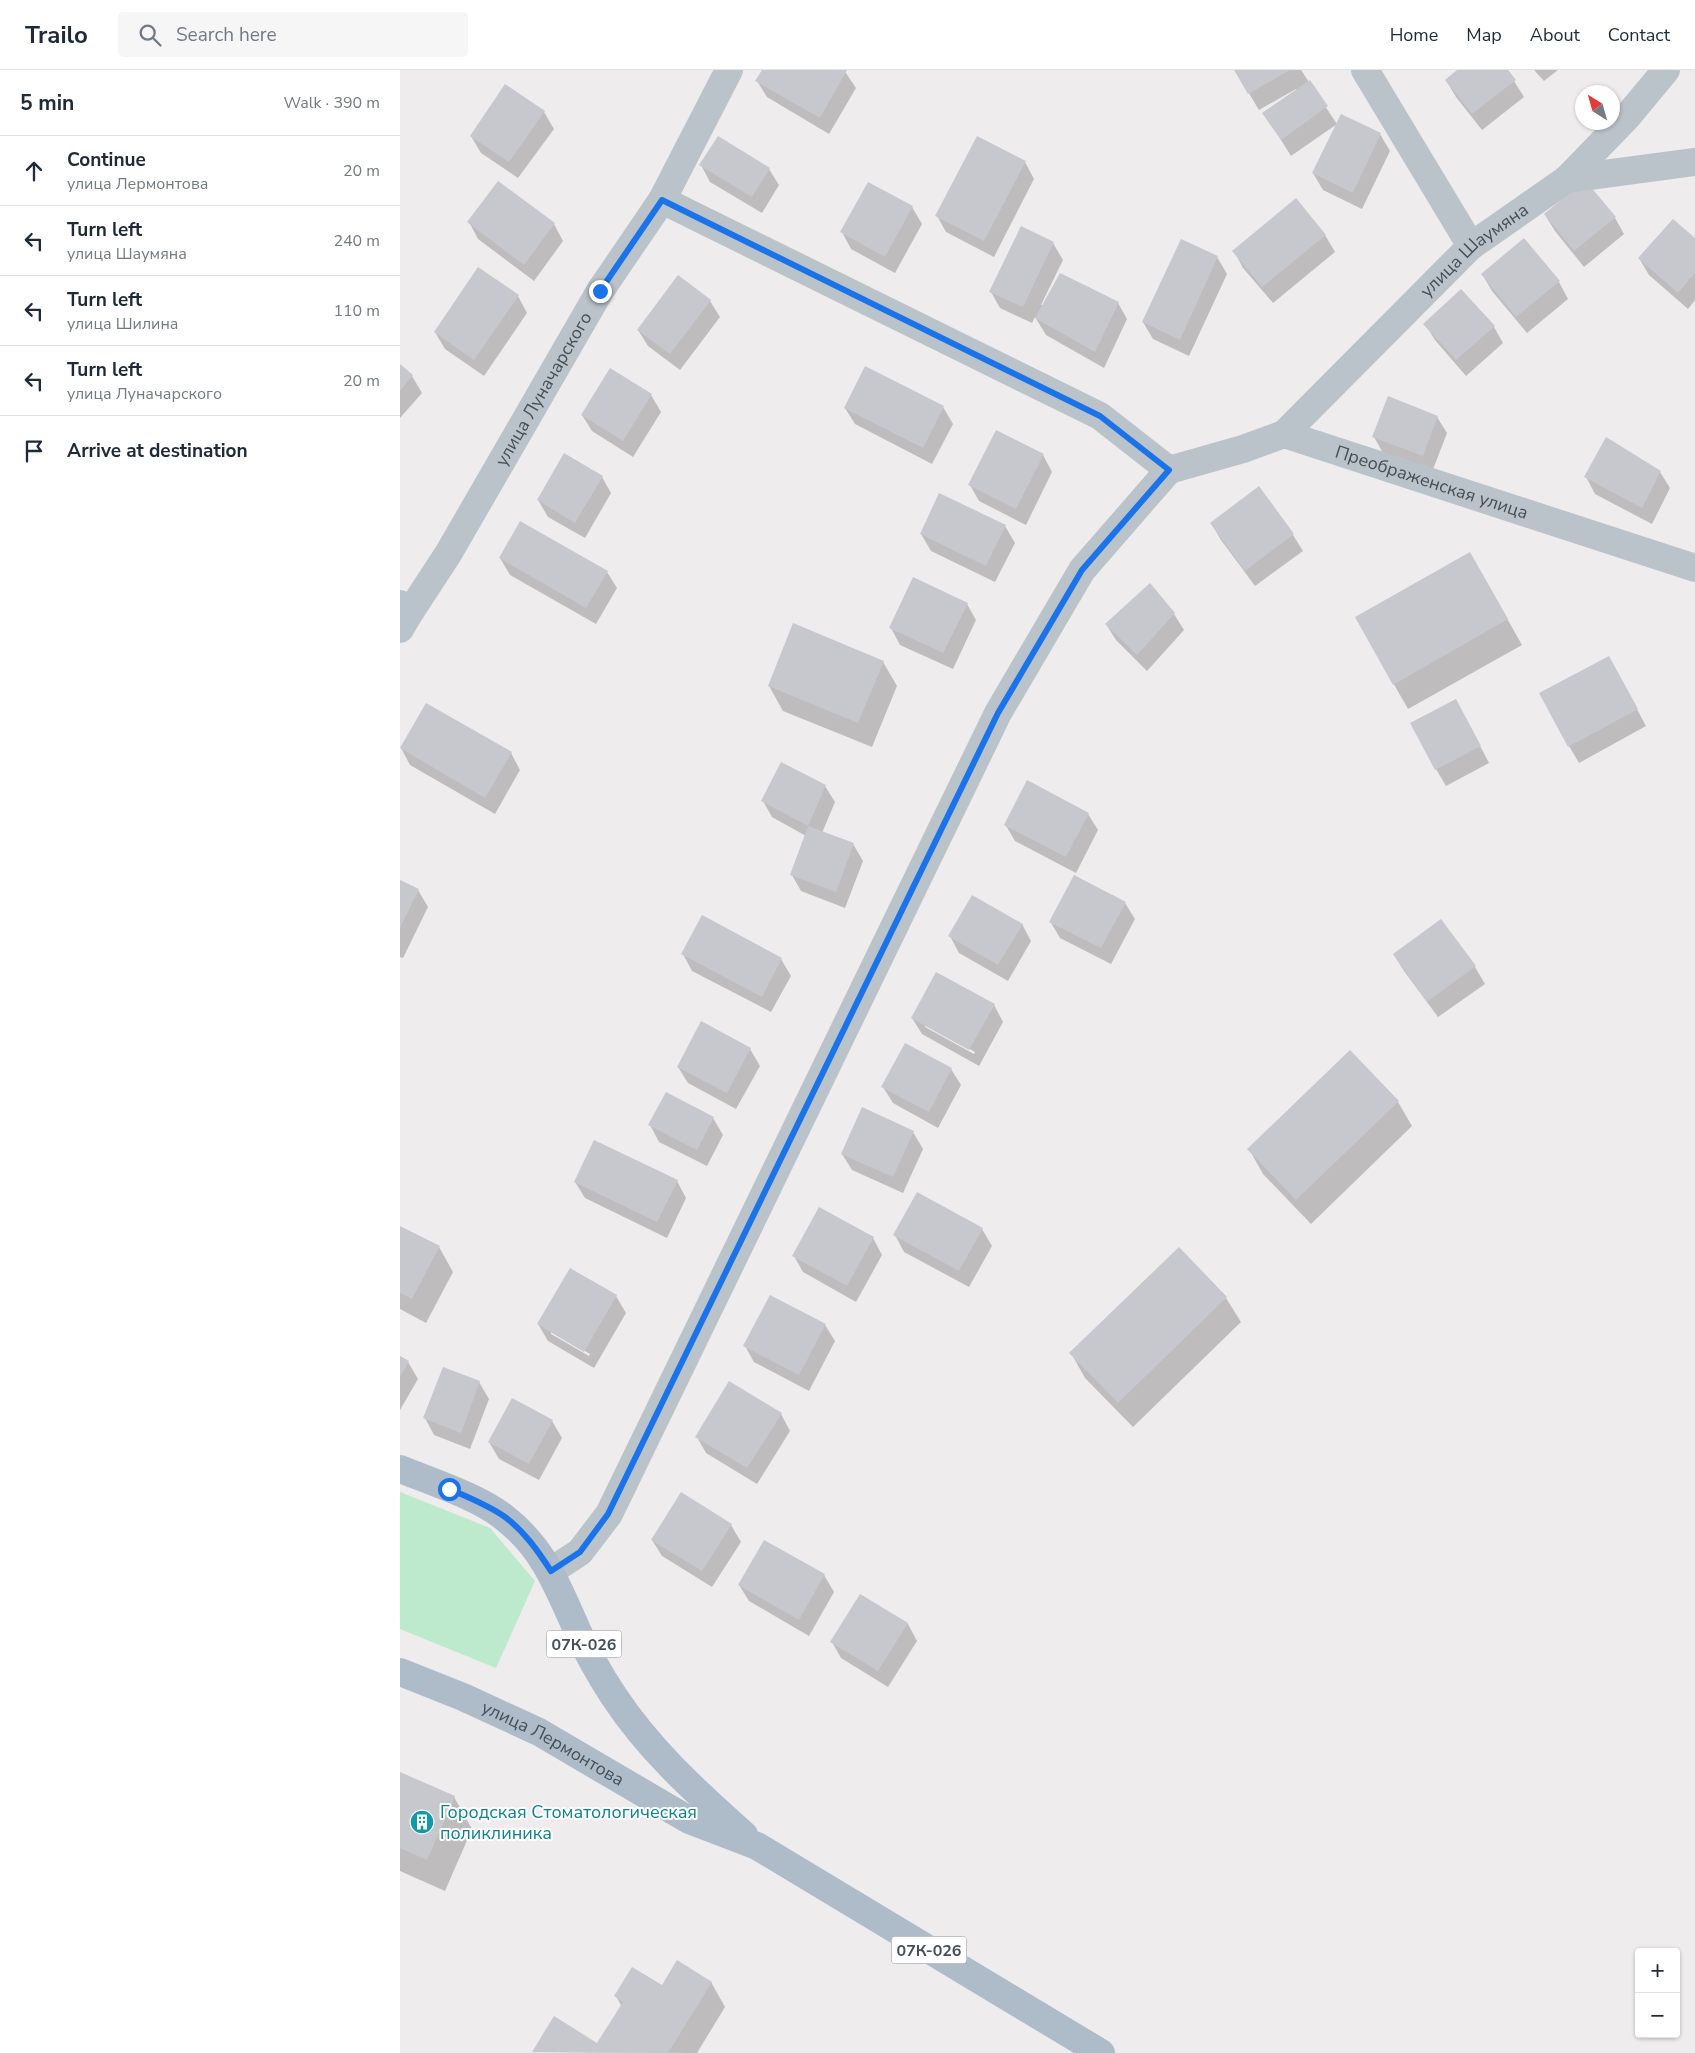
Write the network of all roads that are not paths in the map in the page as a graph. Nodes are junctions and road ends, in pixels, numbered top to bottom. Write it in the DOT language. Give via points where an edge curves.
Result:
graph roads {
  1 [pos="729,70"];
  2 [pos="1365,70"];
  3 [pos="1666,70"];
  4 [pos="1695,162"];
  5 [pos="1567,180"];
  6 [pos="662,200"];
  7 [pos="1471,246"];
  8 [pos="1284,434"];
  9 [pos="1169,470"];
  10 [pos="1695,568"];
  11 [pos="403,615"];
  12 [pos="400,1469"];
  13 [pos="551,1571"];
  14 [pos="400,1672"];
  15 [pos="756,1846"];
  16 [pos="1101,2053"];
  1 -- 6 [label="street, улица Луначарского"];
  2 -- 7 [label="street"];
  3 -- 5 [label="street, улица Шаумяна"];
  4 -- 5 [label="street"];
  5 -- 7 [label="street, улица Шаумяна"];
  6 -- 9 [label="street" via="1100,416"];
  6 -- 11 [label="street, улица Луначарского" via="600,291 448,554"];
  7 -- 8 [label="street, улица Шаумяна"];
  8 -- 9 [label="street"];
  8 -- 10 [label="street, Преображенская улица"];
  9 -- 13 [label="street" via="1082,570 998,713 608,1514 580,1552"];
  12 -- 13 [label="main road, улица Лермонтова / 07К-026" via="458,1493 505,1518 527,1538"];
  13 -- 15 [label="main road, улица Лермонтова / 07К-026" via="593,1662 634,1725 688,1786"];
  14 -- 15 [label="main road, улица Лермонтова / 07К-026" via="539,1732 689,1820"];
  15 -- 16 [label="main road, улица Лермонтова / 07К-026"];
}
